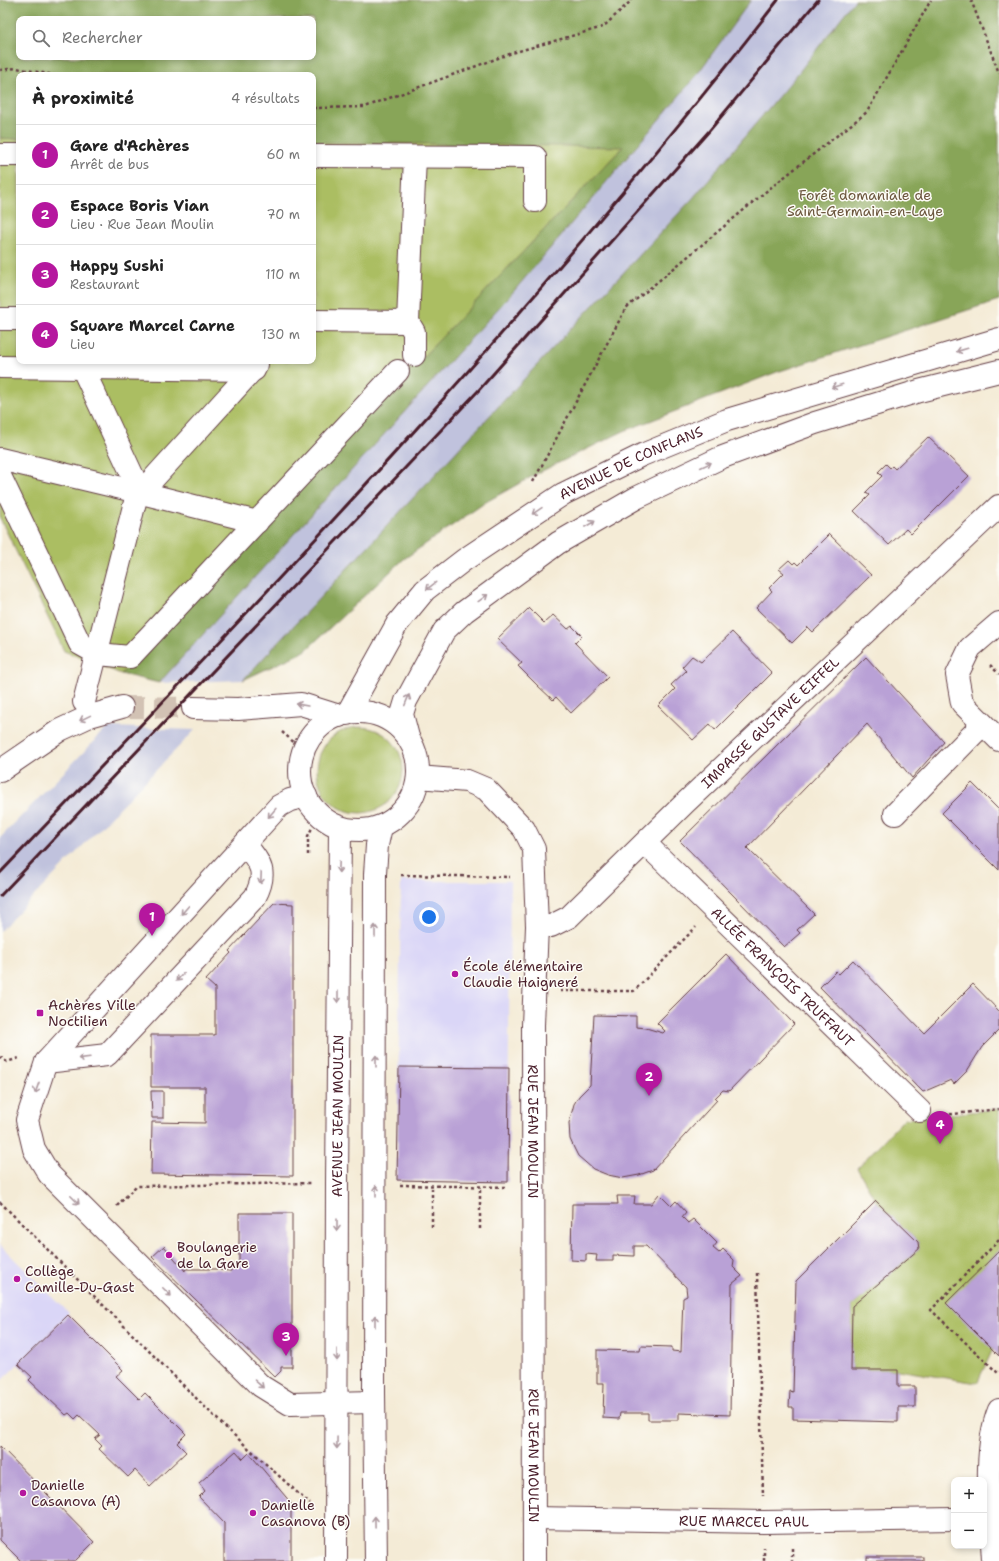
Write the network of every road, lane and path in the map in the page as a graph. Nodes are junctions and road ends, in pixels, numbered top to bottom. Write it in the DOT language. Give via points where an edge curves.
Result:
graph roads {
  1 [pos="632,0"];
  2 [pos="931,0"];
  3 [pos="971,0"];
  4 [pos="0,70"];
  5 [pos="38,72"];
  6 [pos="999,73"];
  7 [pos="316,108"];
  8 [pos="0,155"];
  9 [pos="16,155"];
  10 [pos="316,156"];
  11 [pos="415,157"];
  12 [pos="535,200"];
  13 [pos="0,319"];
  14 [pos="16,319"];
  15 [pos="316,321"];
  16 [pos="408,322"];
  17 [pos="999,339"];
  18 [pos="414,355"];
  19 [pos="0,367"];
  20 [pos="82,367"];
  21 [pos="398,371"];
  22 [pos="999,371"];
  23 [pos="0,459"];
  24 [pos="0,476"];
  25 [pos="533,487"];
  26 [pos="139,492"];
  27 [pos="999,506"];
  28 [pos="257,522"];
  29 [pos="999,623"];
  30 [pos="98,654"];
  31 [pos="84,702"];
  32 [pos="122,707"];
  33 [pos="193,708"];
  34 [pos="343,715"];
  35 [pos="983,724"];
  36 [pos="408,737"];
  37 [pos="999,740"];
  38 [pos="0,771"];
  39 [pos="418,778"];
  40 [pos="306,796"];
  41 [pos="319,814"];
  42 [pos="895,814"];
  43 [pos="381,827"];
  44 [pos="340,828"];
  45 [pos="645,843"];
  46 [pos="245,844"];
  47 [pos="308,855"];
  48 [pos="396,875"];
  49 [pos="515,877"];
  50 [pos="713,909"];
  51 [pos="537,926"];
  52 [pos="556,991"];
  53 [pos="0,1057"];
  54 [pos="7,1062"];
  55 [pos="46,1062"];
  56 [pos="999,1109"];
  57 [pos="928,1113"];
  58 [pos="316,1183"];
  59 [pos="393,1185"];
  60 [pos="432,1186"];
  61 [pos="480,1187"];
  62 [pos="534,1187"];
  63 [pos="0,1202"];
  64 [pos="99,1224"];
  65 [pos="432,1227"];
  66 [pos="480,1230"];
  67 [pos="999,1240"];
  68 [pos="757,1273"];
  69 [pos="999,1374"];
  70 [pos="374,1402"];
  71 [pos="337,1404"];
  72 [pos="999,1410"];
  73 [pos="313,1506"];
  74 [pos="534,1518"];
  75 [pos="951,1519"];
  76 [pos="988,1520"];
  77 [pos="764,1522"];
  78 [pos="336,1561"];
  79 [pos="376,1561"];
  80 [pos="534,1561"];
  81 [pos="764,1561"];
  82 [pos="993,1561"];
  1 -- 7 [label="path" via="603,27 512,53 365,107"];
  2 -- 25 [label="path" via="867,112 769,189 626,308 566,418 533,482"];
  3 -- 6 [label="path"];
  4 -- 5 [label="path" via="16,68"];
  8 -- 9 [label="street"];
  10 -- 11 [label="street"];
  11 -- 12 [label="street" via="535,157"];
  11 -- 16 [label="street"];
  13 -- 14 [label="street"];
  15 -- 16 [label="street"];
  16 -- 18 [label="street" via="414,332"];
  17 -- 34 [label="street, AVENUE DE CONFLANS, one-way" via="727,420 642,455 563,494 464,560 426,590 397,624"];
  19 -- 20 [label="street"];
  20 -- 26 [label="street"];
  20 -- 26 [label="street" via="256,368"];
  21 -- 28 [label="street"];
  36 -- 22 [label="street, one-way" via="402,714 406,700 444,631 464,612 558,543 636,498 720,458 815,422 919,391"];
  23 -- 26 [label="street"];
  24 -- 30 [label="street" via="80,644"];
  26 -- 28 [label="street"];
  26 -- 30 [label="street"];
  27 -- 45 [label="street, IMPASSE GUSTAVE EIFFEL"];
  28 -- 30 [label="street" via="130,658"];
  29 -- 35 [label="street" via="970,648 957,675 962,704"];
  30 -- 31 [label="street"];
  32 -- 38 [label="street, one-way" via="90,716 60,730"];
  34 -- 33 [label="street, one-way" via="301,704 238,709"];
  34 -- 36 [label="street" via="361,712 381,717 399,727"];
  34 -- 40 [label="street" via="324,724 312,736 304,751 301,774"];
  35 -- 37 [label="street"];
  35 -- 42 [label="street"];
  36 -- 39 [label="street" via="417,756"];
  39 -- 43 [label="street" via="413,798 400,815"];
  39 -- 51 [label="street, RUE JEAN MOULIN" via="468,781 495,797 524,828 534,849"];
  40 -- 41 [label="street"];
  40 -- 46 [label="street, one-way" via="279,806"];
  41 -- 44 [label="street"];
  41 -- 47 [label="path" via="308,836"];
  43 -- 44 [label="street" via="361,831"];
  70 -- 43 [label="street, one-way" via="375,874"];
  44 -- 71 [label="street, AVENUE JEAN MOULIN, one-way"];
  45 -- 50 [label="street, ALLÉE FRANÇOIS TRUFFAUT"];
  45 -- 51 [label="street, IMPASSE GUSTAVE EIFFEL" via="569,917 551,926"];
  46 -- 55 [label="street, one-way"];
  46 -- 55 [label="street, one-way" via="260,864 262,876 255,897 107,1055"];
  48 -- 49 [label="path"];
  50 -- 52 [label="path" via="634,991"];
  50 -- 57 [label="street, ALLÉE FRANÇOIS TRUFFAUT"];
  51 -- 62 [label="street, RUE JEAN MOULIN" via="533,1025"];
  53 -- 54 [label="path"];
  55 -- 64 [label="street, one-way" via="27,1120 34,1149 48,1174"];
  56 -- 57 [label="path"];
  58 -- 64 [label="path" via="136,1186"];
  59 -- 60 [label="path"];
  60 -- 61 [label="path"];
  60 -- 65 [label="path"];
  61 -- 62 [label="path"];
  61 -- 66 [label="path"];
  62 -- 74 [label="street, RUE JEAN MOULIN"];
  63 -- 73 [label="path" via="224,1426"];
  64 -- 71 [label="street, one-way" via="261,1386 290,1404"];
  67 -- 69 [label="path" via="931,1310"];
  68 -- 77 [label="path"];
  70 -- 71 [label="street"];
  79 -- 70 [label="street, one-way"];
  71 -- 78 [label="street, AVENUE JEAN MOULIN, one-way"];
  72 -- 76 [label="street" via="993,1424"];
  74 -- 77 [label="street, RUE MARCEL PAUL"];
  74 -- 80 [label="street, RUE JEAN MOULIN"];
  75 -- 77 [label="street, RUE MARCEL PAUL"];
  76 -- 82 [label="street"];
  77 -- 81 [label="path"];
}
